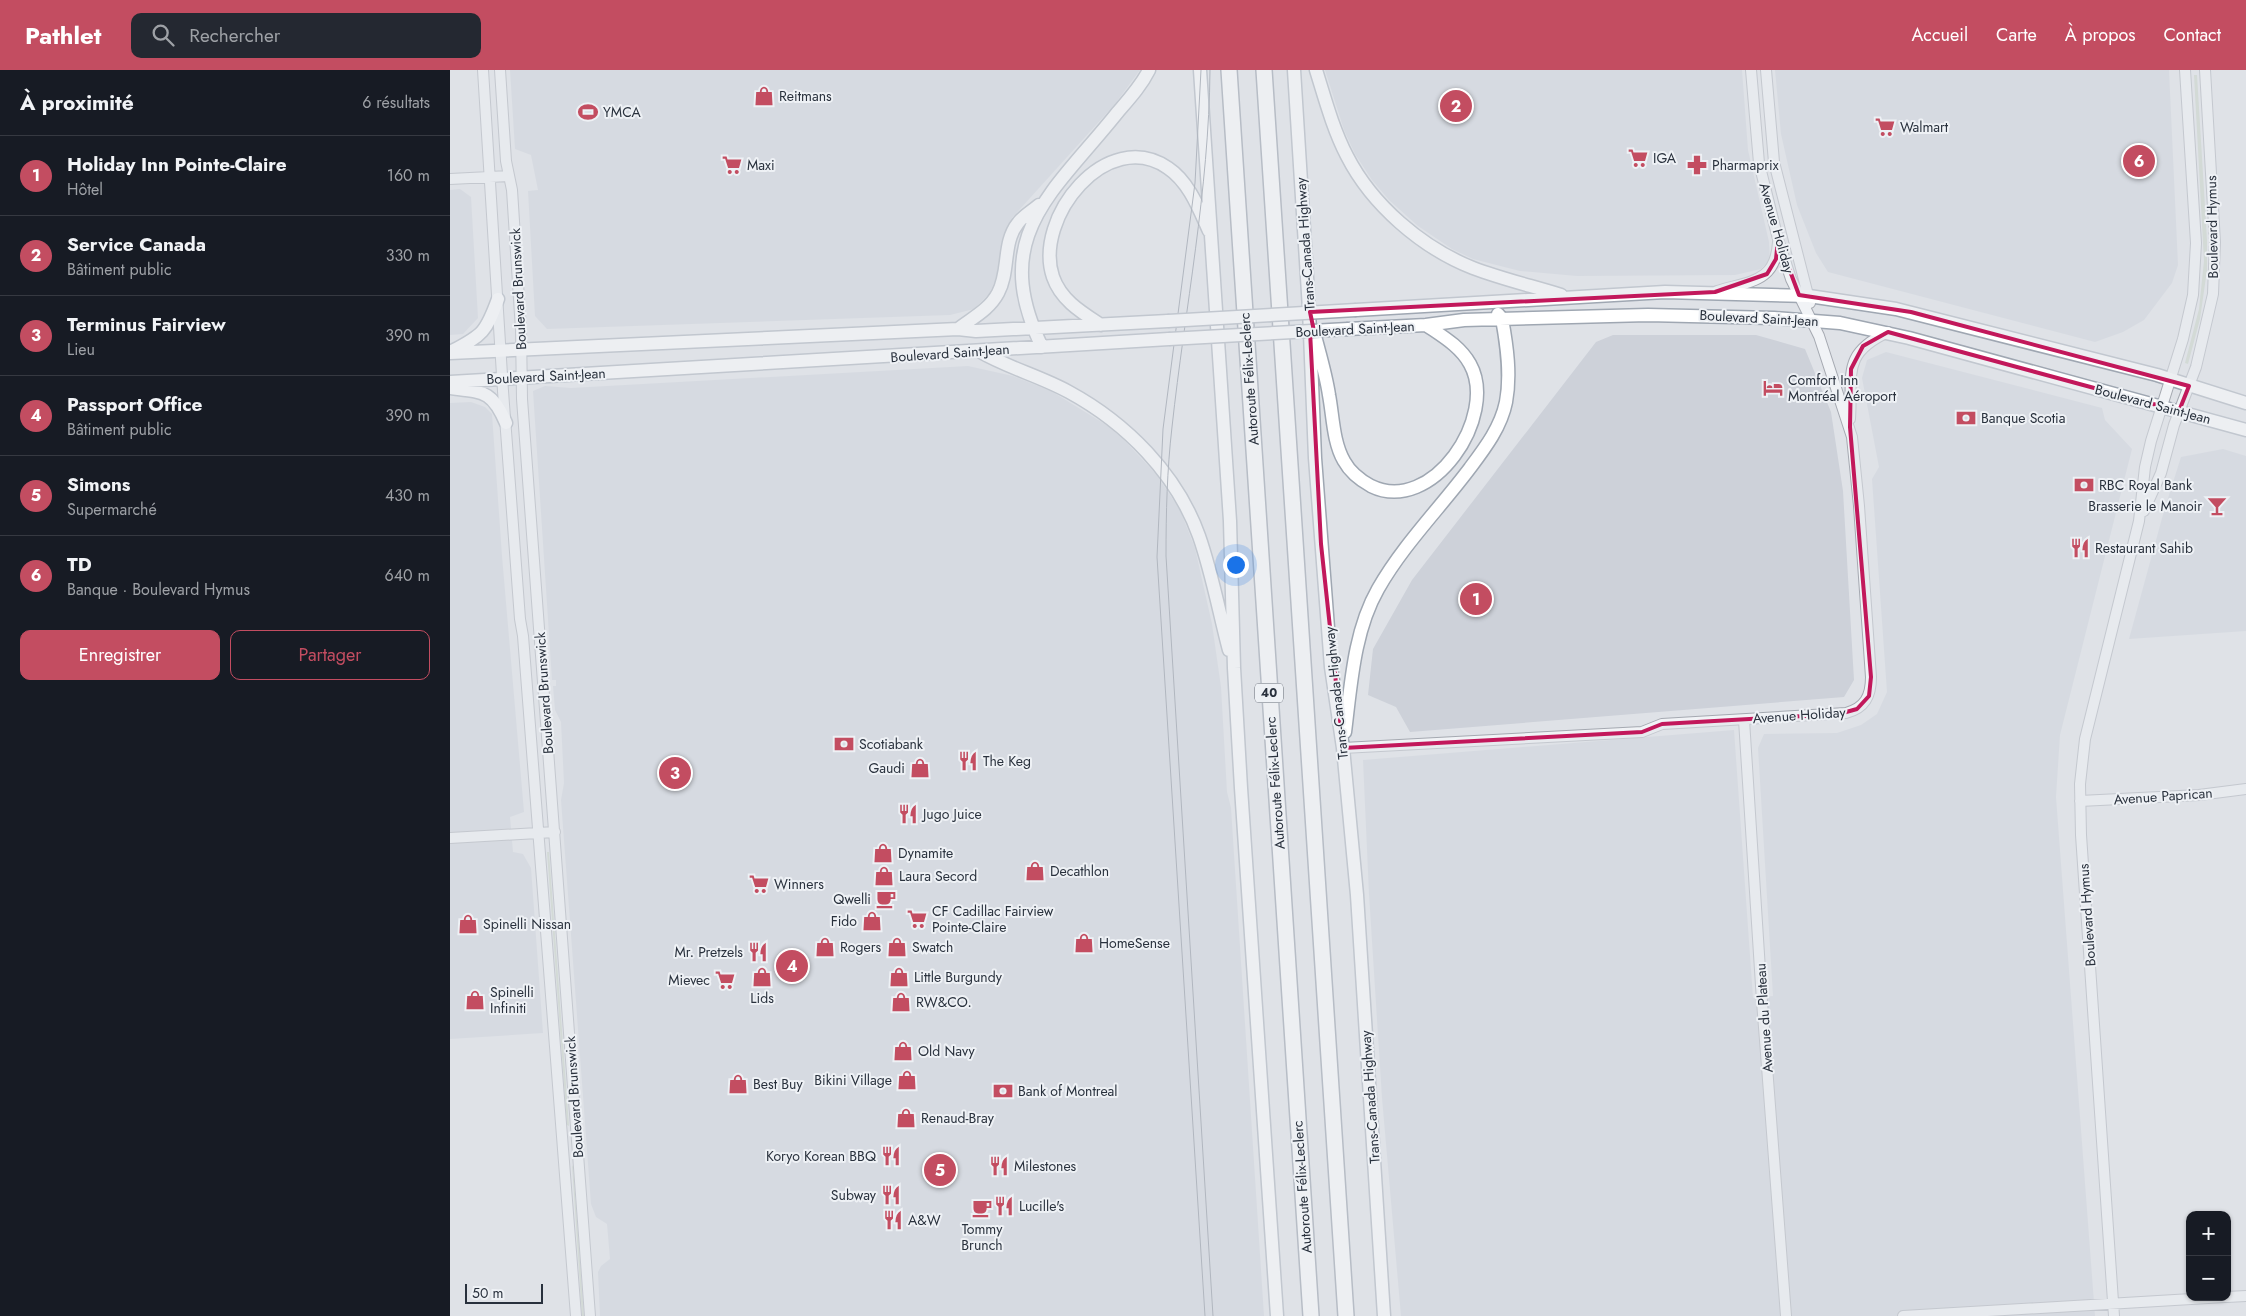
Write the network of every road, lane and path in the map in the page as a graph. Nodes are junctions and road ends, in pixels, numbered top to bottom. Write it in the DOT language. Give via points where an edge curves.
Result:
graph roads {
  1 [pos="483,70"];
  2 [pos="500,70"];
  3 [pos="1149,70"];
  4 [pos="1200,70"];
  5 [pos="1229,70"];
  6 [pos="1264,70"];
  7 [pos="1294,70"];
  8 [pos="1316,70"];
  9 [pos="1751,70"];
  10 [pos="1766,70"];
  11 [pos="2185,70"];
  12 [pos="2204,70"];
  13 [pos="509,176"];
  14 [pos="490,177"];
  15 [pos="450,179"];
  16 [pos="1043,202"];
  17 [pos="1212,238"];
  18 [pos="1778,239"];
  19 [pos="1715,292"];
  20 [pos="1804,296"];
  21 [pos="1568,297"];
  22 [pos="498,299"];
  23 [pos="1489,302"];
  24 [pos="1309,309"];
  25 [pos="1502,319"];
  26 [pos="1814,321"];
  27 [pos="1100,325"];
  28 [pos="1426,325"];
  29 [pos="958,329"];
  30 [pos="1033,329"];
  31 [pos="1888,332"];
  32 [pos="1042,347"];
  33 [pos="521,350"];
  34 [pos="501,351"];
  35 [pos="979,351"];
  36 [pos="450,353"];
  37 [pos="503,378"];
  38 [pos="521,378"];
  39 [pos="2170,380"];
  40 [pos="450,382"];
  41 [pos="2188,386"];
  42 [pos="450,388"];
  43 [pos="2246,403"];
  44 [pos="2162,406"];
  45 [pos="2179,411"];
  46 [pos="506,423"];
  47 [pos="1850,427"];
  48 [pos="2246,430"];
  49 [pos="2140,521"];
  50 [pos="1234,668"];
  51 [pos="1744,720"];
  52 [pos="1343,748"];
  53 [pos="2246,789"];
  54 [pos="2080,801"];
  55 [pos="555,832"];
  56 [pos="538,833"];
  57 [pos="450,838"];
  58 [pos="2246,1296"];
  59 [pos="2231,1297"];
  60 [pos="2186,1300"];
  61 [pos="2114,1304"];
  62 [pos="576,1316"];
  63 [pos="590,1316"];
  64 [pos="1277,1316"];
  65 [pos="1311,1316"];
  66 [pos="1346,1316"];
  67 [pos="1384,1316"];
  68 [pos="1786,1316"];
  69 [pos="1903,1316"];
  70 [pos="2114,1316"];
  1 -- 14 [label="street, Boulevard Brunswick"];
  2 -- 13 [label="street, Boulevard Brunswick"];
  3 -- 16 [label="main road" via="1132,96"];
  4 -- 17 [label="main road"];
  5 -- 65 [label="highway, Autoroute Félix-Leclerc / 40"];
  6 -- 66 [label="highway"];
  7 -- 24 [label="main road, Trans-Canada Highway"];
  8 -- 21 [label="main road" via="1333,123 1352,166 1368,189 1399,220 1434,247 1466,264"];
  9 -- 18 [label="street, Avenue Holiday" via="1759,163"];
  10 -- 20 [label="street, Avenue Holiday" via="1774,162"];
  11 -- 39 [label="street, Boulevard Hymus" via="2196,258 2190,308"];
  12 -- 41 [label="street, Boulevard Hymus" via="2215,271 2206,328"];
  13 -- 14 [label="street"];
  13 -- 33 [label="street, Boulevard Brunswick"];
  14 -- 15 [label="street"];
  14 -- 22 [label="street, Boulevard Brunswick"];
  16 -- 29 [label="main road" via="1015,228 1007,252 1004,279 994,300"];
  16 -- 30 [label="main road" via="1028,234 1021,272 1022,295"];
  17 -- 27 [label="main road" via="1194,199 1168,168 1143,158 1126,158 1094,172 1077,188 1065,207 1054,231 1050,256 1053,276 1062,294"];
  17 -- 50 [label="main road" via="1230,521"];
  18 -- 19 [label="street" via="1776,259 1766,274"];
  18 -- 20 [label="street, Avenue Holiday" via="1791,279"];
  19 -- 20 [label="main road, Boulevard Saint-Jean"];
  19 -- 21 [label="main road, Boulevard Saint-Jean"];
  20 -- 26 [label="street, Avenue Holiday"];
  20 -- 39 [label="main road, Boulevard Saint-Jean" via="1918,314"];
  21 -- 23 [label="main road, Boulevard Saint-Jean"];
  22 -- 34 [label="street, Boulevard Brunswick"];
  22 -- 36 [label="main road" via="484,331"];
  23 -- 25 [label="main road"];
  23 -- 27 [label="main road, Boulevard Saint-Jean, bridge"];
  24 -- 28 [label="main road" via="1340,454 1359,478 1375,488 1391,491 1414,488 1444,468 1466,436 1475,405 1477,386 1470,364 1456,346"];
  24 -- 52 [label="main road, Trans-Canada Highway" via="1320,525 1331,667"];
  25 -- 26 [label="main road, Boulevard Saint-Jean" via="1703,315"];
  25 -- 28 [label="main road, Boulevard Saint-Jean"];
  25 -- 52 [label="main road" via="1508,377 1502,415 1481,453 1393,566 1372,601 1356,655"];
  26 -- 31 [label="main road, Boulevard Saint-Jean"];
  26 -- 47 [label="street, Avenue Holiday"];
  27 -- 30 [label="main road, Boulevard Saint-Jean"];
  28 -- 32 [label="main road, Boulevard Saint-Jean, bridge"];
  29 -- 30 [label="main road, Boulevard Saint-Jean"];
  29 -- 33 [label="main road, Boulevard Saint-Jean"];
  30 -- 32 [label="main road"];
  31 -- 44 [label="main road, Boulevard Saint-Jean"];
  31 -- 47 [label="street" via="1866,344 1853,360"];
  32 -- 35 [label="main road, Boulevard Saint-Jean"];
  33 -- 34 [label="main road, Boulevard Saint-Jean"];
  33 -- 38 [label="street, Boulevard Brunswick"];
  34 -- 36 [label="main road, Boulevard Saint-Jean"];
  34 -- 37 [label="street, Boulevard Brunswick"];
  35 -- 38 [label="main road, Boulevard Saint-Jean"];
  35 -- 50 [label="main road" via="1004,365 1055,385 1094,407 1133,439 1165,473 1184,502 1199,536"];
  37 -- 38 [label="main road, Boulevard Saint-Jean"];
  37 -- 40 [label="main road, Boulevard Saint-Jean"];
  37 -- 46 [label="street, Boulevard Brunswick"];
  38 -- 55 [label="street, Boulevard Brunswick"];
  39 -- 41 [label="main road, Boulevard Saint-Jean"];
  39 -- 44 [label="street, Boulevard Hymus"];
  41 -- 43 [label="main road, Boulevard Saint-Jean"];
  41 -- 45 [label="street, Boulevard Hymus"];
  42 -- 46 [label="main road" via="486,394 497,405"];
  44 -- 45 [label="main road, Boulevard Saint-Jean"];
  44 -- 49 [label="street, Boulevard Hymus" via="2145,467"];
  45 -- 48 [label="main road, Boulevard Saint-Jean"];
  45 -- 49 [label="street, Boulevard Hymus" via="2161,473"];
  46 -- 56 [label="street, Boulevard Brunswick"];
  47 -- 51 [label="street, Avenue Holiday" via="1859,506 1871,677 1869,696 1857,709 1846,713"];
  49 -- 54 [label="street, Boulevard Hymus" via="2085,739"];
  50 -- 64 [label="main road"];
  51 -- 52 [label="street, Avenue Holiday" via="1662,724 1634,733"];
  51 -- 68 [label="street, Avenue du Plateau"];
  52 -- 67 [label="main road, Trans-Canada Highway" via="1357,894"];
  53 -- 54 [label="street, Avenue Paprican"];
  54 -- 61 [label="street, Boulevard Hymus"];
  55 -- 56 [label="street"];
  55 -- 63 [label="street, Boulevard Brunswick"];
  56 -- 57 [label="street"];
  56 -- 62 [label="street, Boulevard Brunswick"];
  58 -- 59 [label="street"];
  60 -- 61 [label="street"];
  61 -- 69 [label="street"];
  61 -- 70 [label="street, Boulevard Hymus"];
}
